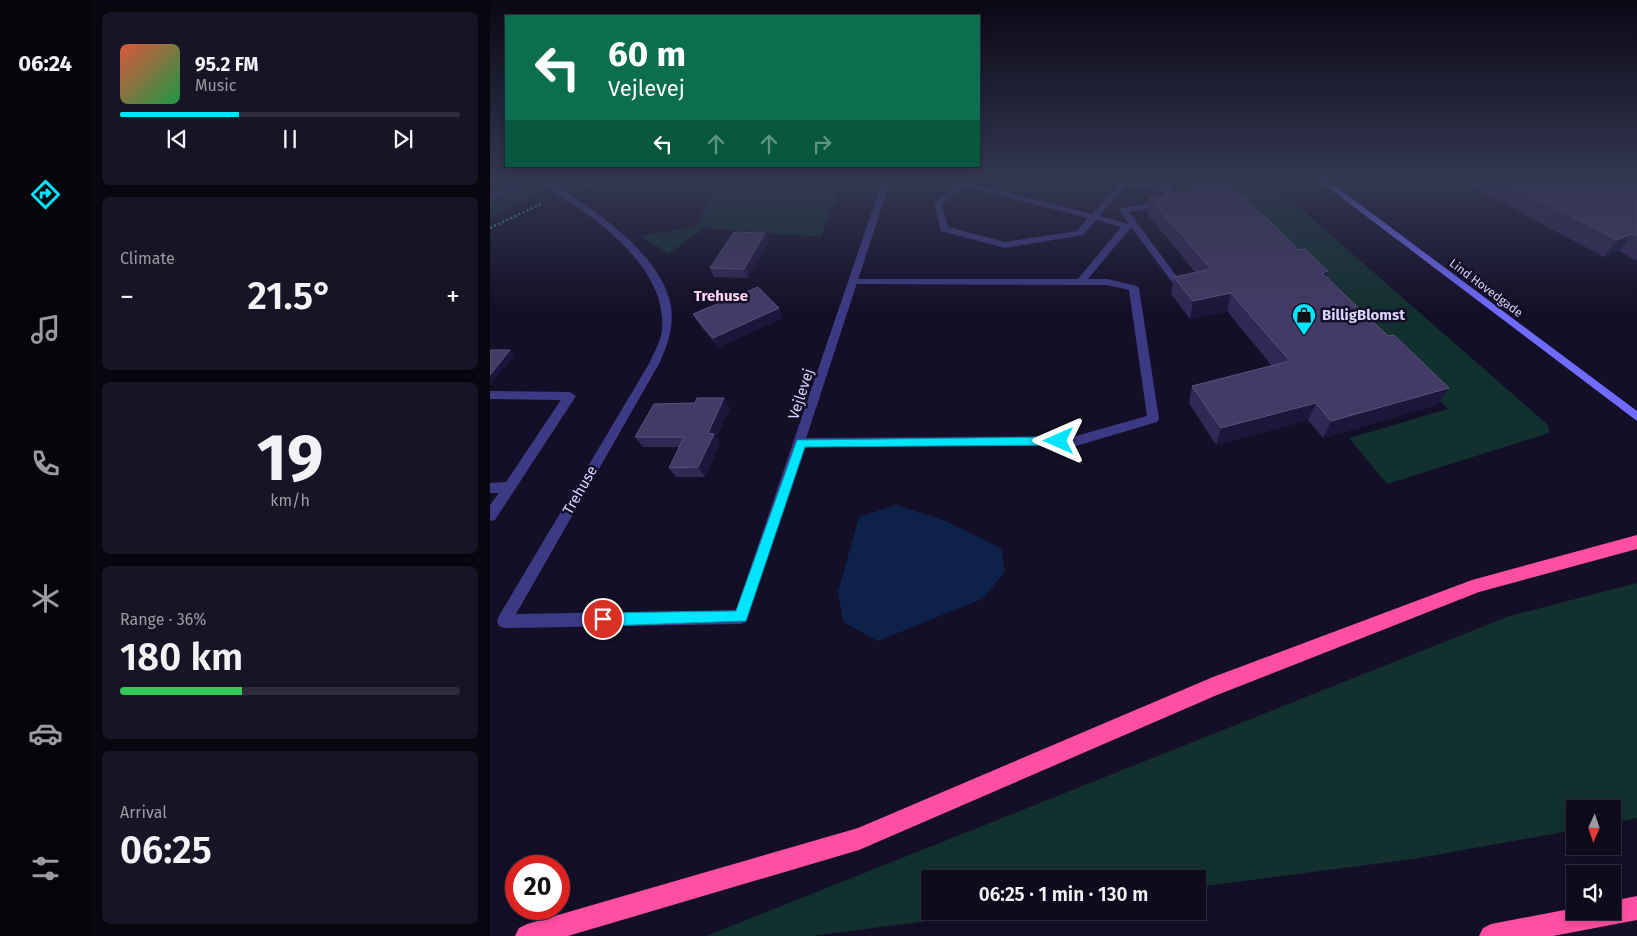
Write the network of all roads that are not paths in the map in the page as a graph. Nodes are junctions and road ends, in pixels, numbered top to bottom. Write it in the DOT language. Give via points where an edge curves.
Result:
graph roads {
  1 [pos="604,223"];
  2 [pos="874,223"];
  3 [pos="942,223"];
  4 [pos="1089,223"];
  5 [pos="1120,223"];
  6 [pos="1379,223"];
  7 [pos="1131,225"];
  8 [pos="854,282"];
  9 [pos="1081,282"];
  10 [pos="1178,284"];
  11 [pos="490,395"];
  12 [pos="1637,416"];
  13 [pos="801,443"];
  14 [pos="490,488"];
  15 [pos="500,495"];
  16 [pos="490,516"];
  17 [pos="1637,542"];
  18 [pos="741,617"];
  19 [pos="1637,908"];
  20 [pos="528,936"];
  21 [pos="1491,936"];
  1 -- 18 [label="street, Trehuse" via="619,234 651,273 665,301 667,330 655,362 504,621"];
  2 -- 8 [label="street, Vejlevej"];
  3 -- 4 [label="street" via="944,230 1005,245 1080,233"];
  5 -- 7 [label="street"];
  6 -- 12 [label="main road, Lind Hovedgade"];
  7 -- 9 [label="street"];
  7 -- 10 [label="street"];
  8 -- 9 [label="street"];
  8 -- 13 [label="street, Vejlevej"];
  9 -- 13 [label="street" via="1107,282 1134,288 1153,419 1076,441"];
  11 -- 15 [label="street" via="570,396"];
  13 -- 18 [label="street, Vejlevej"];
  14 -- 15 [label="street"];
  15 -- 16 [label="street"];
  17 -- 20 [label="highway" via="1478,585 1213,687 859,839"];
  19 -- 21 [label="highway"];
}
